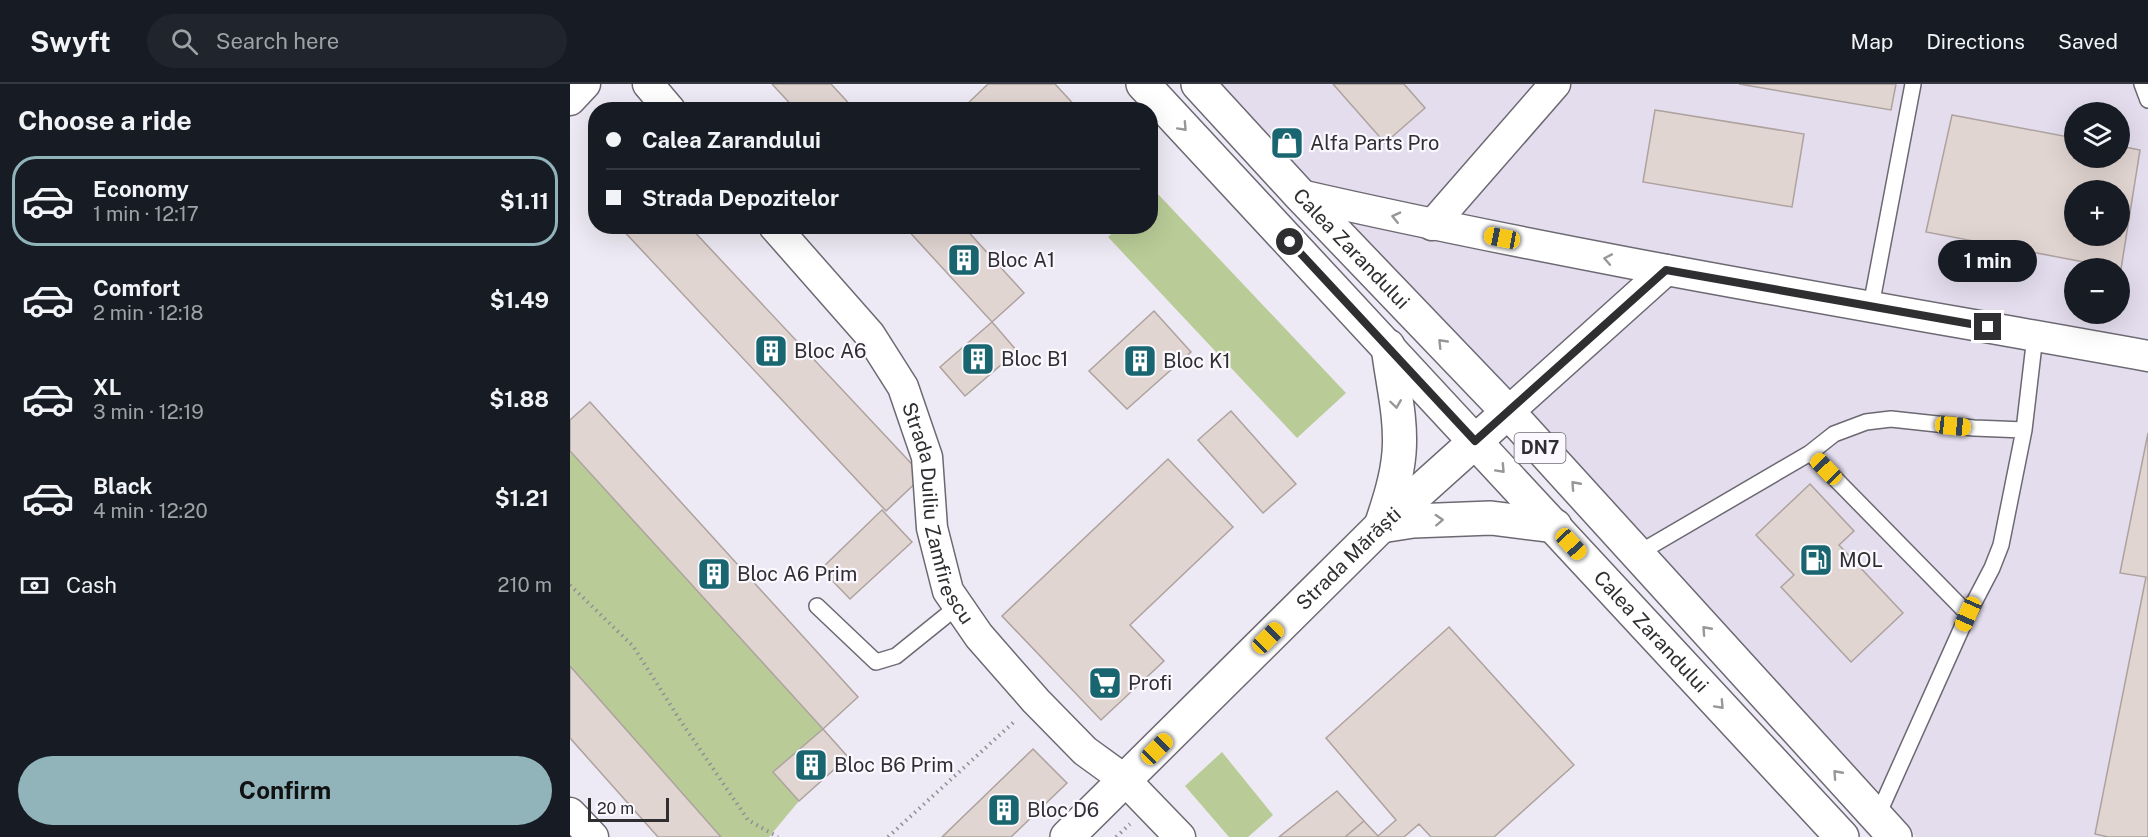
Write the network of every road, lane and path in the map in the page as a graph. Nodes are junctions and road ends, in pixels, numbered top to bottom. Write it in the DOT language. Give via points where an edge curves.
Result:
graph roads {
  1 [pos="585,84"];
  2 [pos="648,84"];
  3 [pos="1143,84"];
  4 [pos="1198,84"];
  5 [pos="1555,84"];
  6 [pos="1913,84"];
  7 [pos="2142,84"];
  8 [pos="570,100"];
  9 [pos="2148,100"];
  10 [pos="663,102"];
  11 [pos="1300,195"];
  12 [pos="1432,225"];
  13 [pos="781,234"];
  14 [pos="1666,270"];
  15 [pos="1870,306"];
  16 [pos="2035,336"];
  17 [pos="1388,346"];
  18 [pos="2148,356"];
  19 [pos="1508,412"];
  20 [pos="2024,430"];
  21 [pos="1475,441"];
  22 [pos="1810,453"];
  23 [pos="1381,526"];
  24 [pos="1555,526"];
  25 [pos="1637,554"];
  26 [pos="570,585"];
  27 [pos="817,606"];
  28 [pos="958,606"];
  29 [pos="1968,614"];
  30 [pos="1036,701"];
  31 [pos="1125,780"];
  32 [pos="570,813"];
  33 [pos="1886,827"];
  34 [pos="593,837"];
  35 [pos="778,837"];
  36 [pos="888,837"];
  37 [pos="1067,837"];
  38 [pos="1180,837"];
  39 [pos="1842,837"];
  1 -- 8 [label="street"];
  2 -- 10 [label="street"];
  3 -- 17 [label="main road, Calea Zarandului / DN7, one-way"];
  4 -- 11 [label="main road, Calea Zarandului / DN7"];
  5 -- 12 [label="street"];
  6 -- 15 [label="lane"];
  7 -- 9 [label="lane"];
  12 -- 11 [label="street, one-way"];
  19 -- 11 [label="main road, Calea Zarandului / DN7, one-way"];
  14 -- 12 [label="street, one-way"];
  13 -- 28 [label="street, Strada Duiliu Zamfirescu" via="870,335 903,387 927,457 933,528 948,591"];
  14 -- 15 [label="street"];
  14 -- 19 [label="street"];
  15 -- 16 [label="street"];
  16 -- 18 [label="street"];
  16 -- 20 [label="lane"];
  17 -- 21 [label="main road, Calea Zarandului / DN7"];
  17 -- 23 [label="main road, one-way" via="1399,452 1395,482"];
  19 -- 21 [label="main road, Strada Mărăști"];
  25 -- 19 [label="main road, Calea Zarandului / DN7, one-way"];
  20 -- 22 [label="lane" via="1891,419 1866,422 1834,434"];
  20 -- 29 [label="lane" via="2001,545"];
  21 -- 23 [label="main road, Strada Mărăști"];
  21 -- 24 [label="main road, Calea Zarandului / DN7, one-way"];
  22 -- 25 [label="lane"];
  22 -- 29 [label="lane"];
  23 -- 24 [label="main road, one-way" via="1491,518"];
  23 -- 31 [label="main road, Strada Mărăști"];
  24 -- 39 [label="main road, Calea Zarandului / DN7, one-way"];
  33 -- 25 [label="main road, Calea Zarandului / DN7, one-way"];
  26 -- 35 [label="path" via="633,645 748,820"];
  27 -- 28 [label="lane" via="876,662 896,656"];
  28 -- 30 [label="street, Strada Duiliu Zamfirescu"];
  29 -- 33 [label="lane"];
  30 -- 31 [label="street, Strada Duiliu Zamfirescu" via="1085,751"];
  30 -- 36 [label="path"];
  31 -- 37 [label="main road, Strada Mărăști"];
  31 -- 38 [label="street, Strada Duiliu Zamfirescu"];
  32 -- 34 [label="street"];
}
